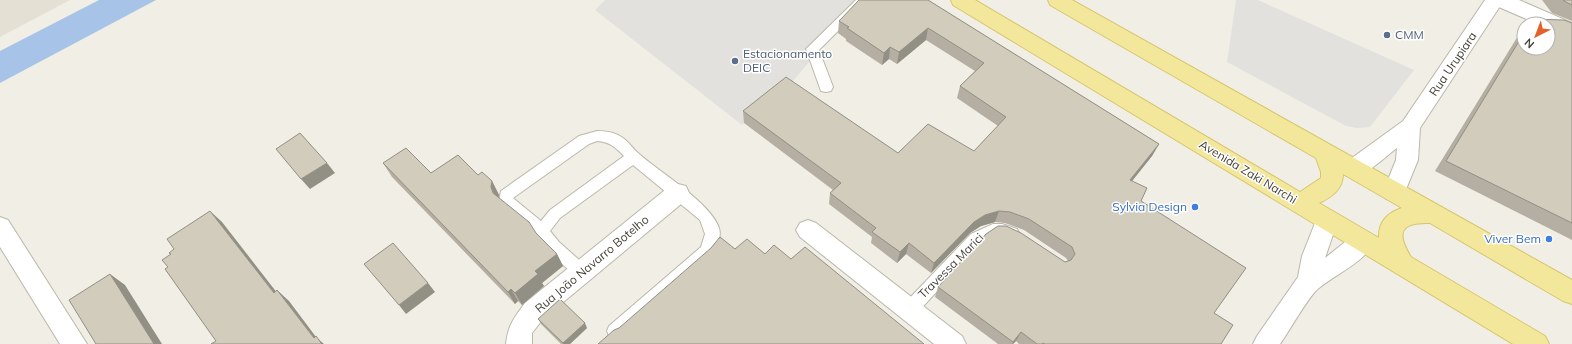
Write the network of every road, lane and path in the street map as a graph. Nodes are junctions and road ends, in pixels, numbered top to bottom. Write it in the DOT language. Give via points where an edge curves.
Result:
graph roads {
  1 [pos="863,0"];
  2 [pos="960,0"];
  3 [pos="1056,0"];
  4 [pos="1495,0"];
  5 [pos="1501,0"];
  6 [pos="1572,31"];
  7 [pos="826,86"];
  8 [pos="1410,127"];
  9 [pos="1324,152"];
  10 [pos="633,157"];
  11 [pos="1353,169"];
  12 [pos="1394,192"];
  13 [pos="678,193"];
  14 [pos="1300,203"];
  15 [pos="1432,214"];
  16 [pos="1327,220"];
  17 [pos="0,227"];
  18 [pos="542,230"];
  19 [pos="808,230"];
  20 [pos="1023,240"];
  21 [pos="1363,241"];
  22 [pos="1403,265"];
  23 [pos="582,272"];
  24 [pos="1309,280"];
  25 [pos="1572,294"];
  26 [pos="908,310"];
  27 [pos="615,331"];
  28 [pos="74,344"];
  29 [pos="519,344"];
  30 [pos="953,344"];
  31 [pos="1266,344"];
  32 [pos="1536,344"];
  1 -- 7 [label="lane" via="812,49"];
  2 -- 14 [label="main road, Avenida Zaki Narchi"];
  3 -- 9 [label="main road"];
  4 -- 8 [label="street, Rua Urupiara"];
  5 -- 6 [label="street"];
  8 -- 11 [label="street, Rua Urupiara"];
  8 -- 12 [label="street, Rua Urupiara" via="1407,160"];
  9 -- 11 [label="main road"];
  9 -- 14 [label="main road" via="1334,175 1331,184 1324,191"];
  10 -- 13 [label="lane"];
  10 -- 18 [label="lane" via="555,214"];
  10 -- 18 [label="lane" via="619,142 609,137 597,136 584,140 506,196 506,201"];
  11 -- 12 [label="main road"];
  12 -- 15 [label="main road"];
  13 -- 23 [label="street, Rua João Navarro Botelho"];
  13 -- 27 [label="lane" via="706,216 714,234 712,243 706,252"];
  14 -- 16 [label="main road, Avenida Zaki Narchi"];
  15 -- 22 [label="main road" via="1408,214 1393,224 1391,243"];
  15 -- 25 [label="main road"];
  16 -- 21 [label="main road, Avenida Zaki Narchi"];
  16 -- 24 [label="street" via="1314,256"];
  17 -- 28 [label="street"];
  18 -- 23 [label="lane" via="548,241"];
  19 -- 26 [label="street"];
  20 -- 26 [label="lane, Travessa Marici" via="1006,230 995,229 985,232"];
  21 -- 22 [label="main road, Avenida Zaki Narchi"];
  21 -- 24 [label="street" via="1331,268"];
  22 -- 32 [label="main road, Avenida Zaki Narchi"];
  23 -- 29 [label="street, Rua João Navarro Botelho" via="534,311 520,330"];
  24 -- 31 [label="street"];
  26 -- 30 [label="street"];
}
